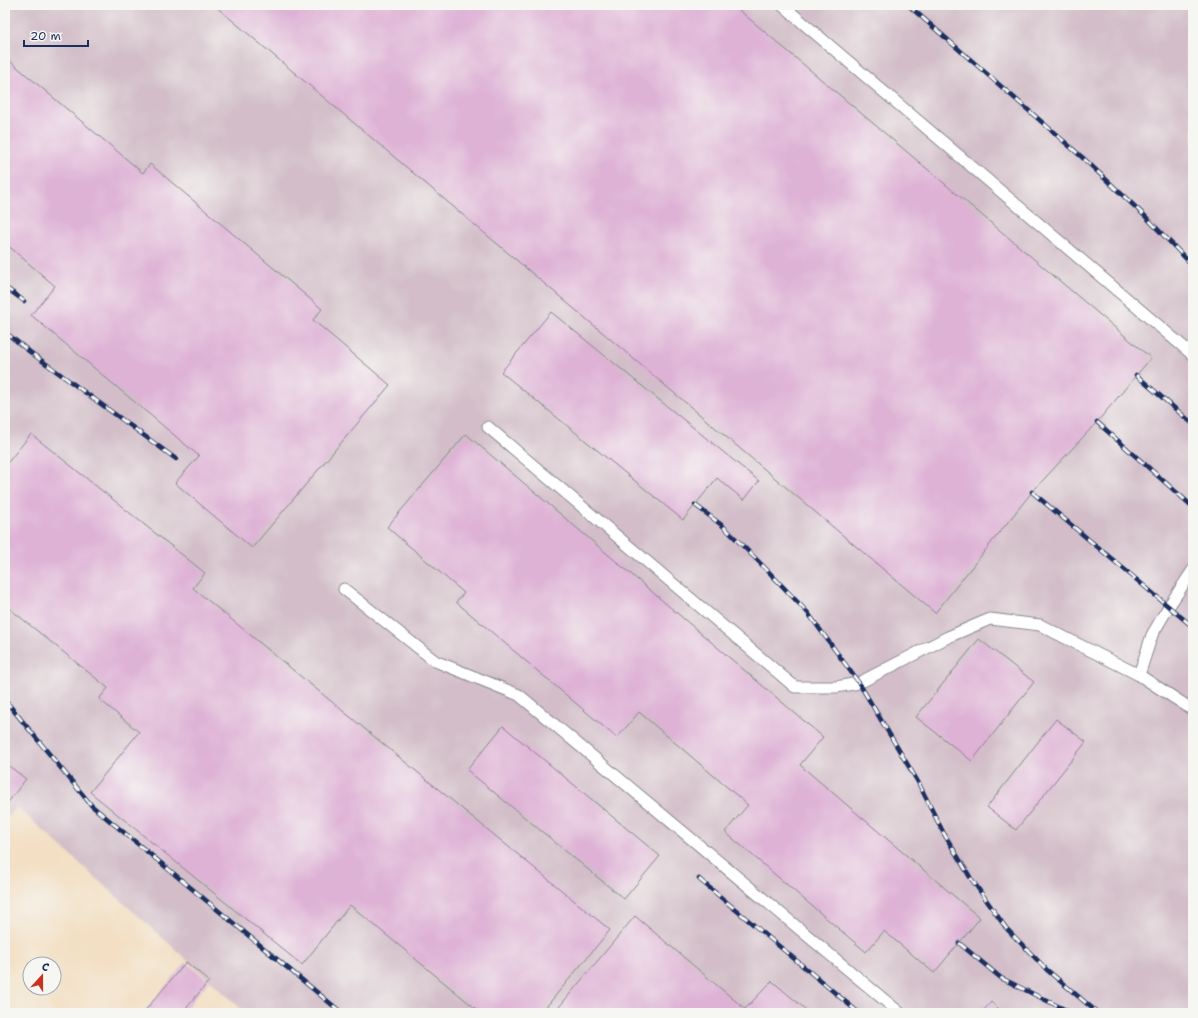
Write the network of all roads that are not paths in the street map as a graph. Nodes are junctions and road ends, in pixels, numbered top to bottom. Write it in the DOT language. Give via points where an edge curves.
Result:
graph roads {
  1 [pos="782,5"];
  2 [pos="1193,355"];
  3 [pos="488,427"];
  4 [pos="1193,570"];
  5 [pos="344,589"];
  6 [pos="1139,675"];
  7 [pos="1193,710"];
  8 [pos="900,1013"];
  1 -- 2 [label="lane"];
  3 -- 6 [label="lane" via="796,687 836,687 859,683 948,637 990,619 1040,625"];
  4 -- 6 [label="lane" via="1152,635"];
  5 -- 8 [label="lane" via="435,661 519,695"];
  6 -- 7 [label="lane"];
}
